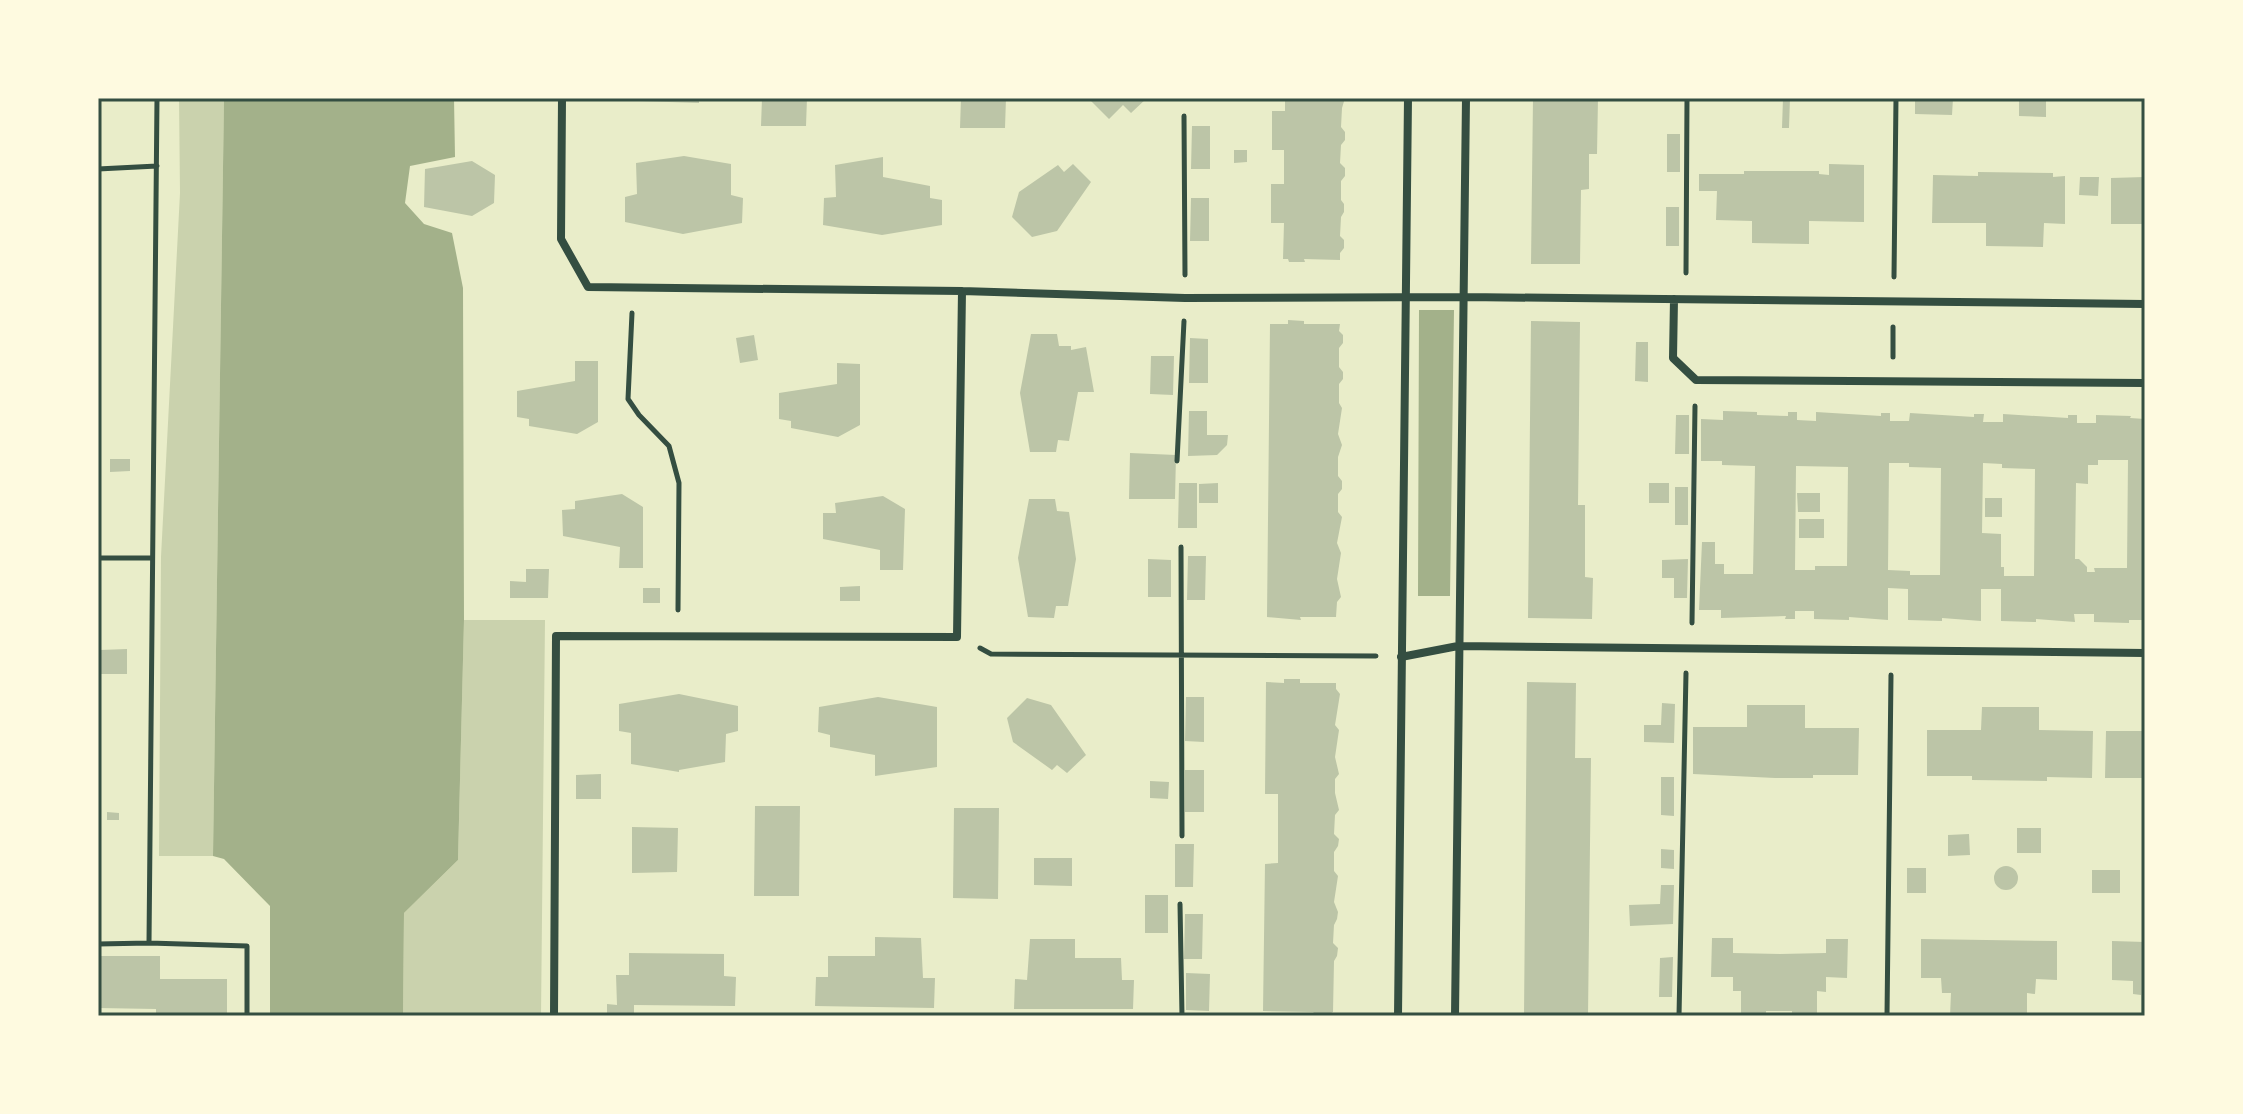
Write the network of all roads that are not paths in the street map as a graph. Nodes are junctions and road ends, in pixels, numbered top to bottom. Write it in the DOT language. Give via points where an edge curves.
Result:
graph roads {
  1 [pos="562,98"];
  2 [pos="1408,98"];
  3 [pos="1466,98"];
  4 [pos="962,291"];
  5 [pos="1465,297"];
  6 [pos="1406,299"];
  7 [pos="1674,299"];
  8 [pos="2145,304"];
  9 [pos="2145,383"];
  10 [pos="1458,646"];
  11 [pos="2145,653"];
  12 [pos="1401,657"];
  13 [pos="554,1016"];
  14 [pos="1398,1016"];
  15 [pos="1455,1016"];
  1 -- 4 [label="street" via="561,239 588,287"];
  2 -- 6 [label="street"];
  3 -- 5 [label="street"];
  4 -- 6 [label="street"];
  4 -- 13 [label="street" via="957,637 556,636"];
  5 -- 6 [label="street"];
  5 -- 7 [label="street"];
  5 -- 10 [label="street"];
  6 -- 12 [label="street"];
  7 -- 8 [label="street"];
  7 -- 9 [label="street" via="1673,358 1696,380"];
  10 -- 11 [label="street"];
  10 -- 12 [label="street"];
  10 -- 15 [label="street"];
  12 -- 14 [label="street"];
}
